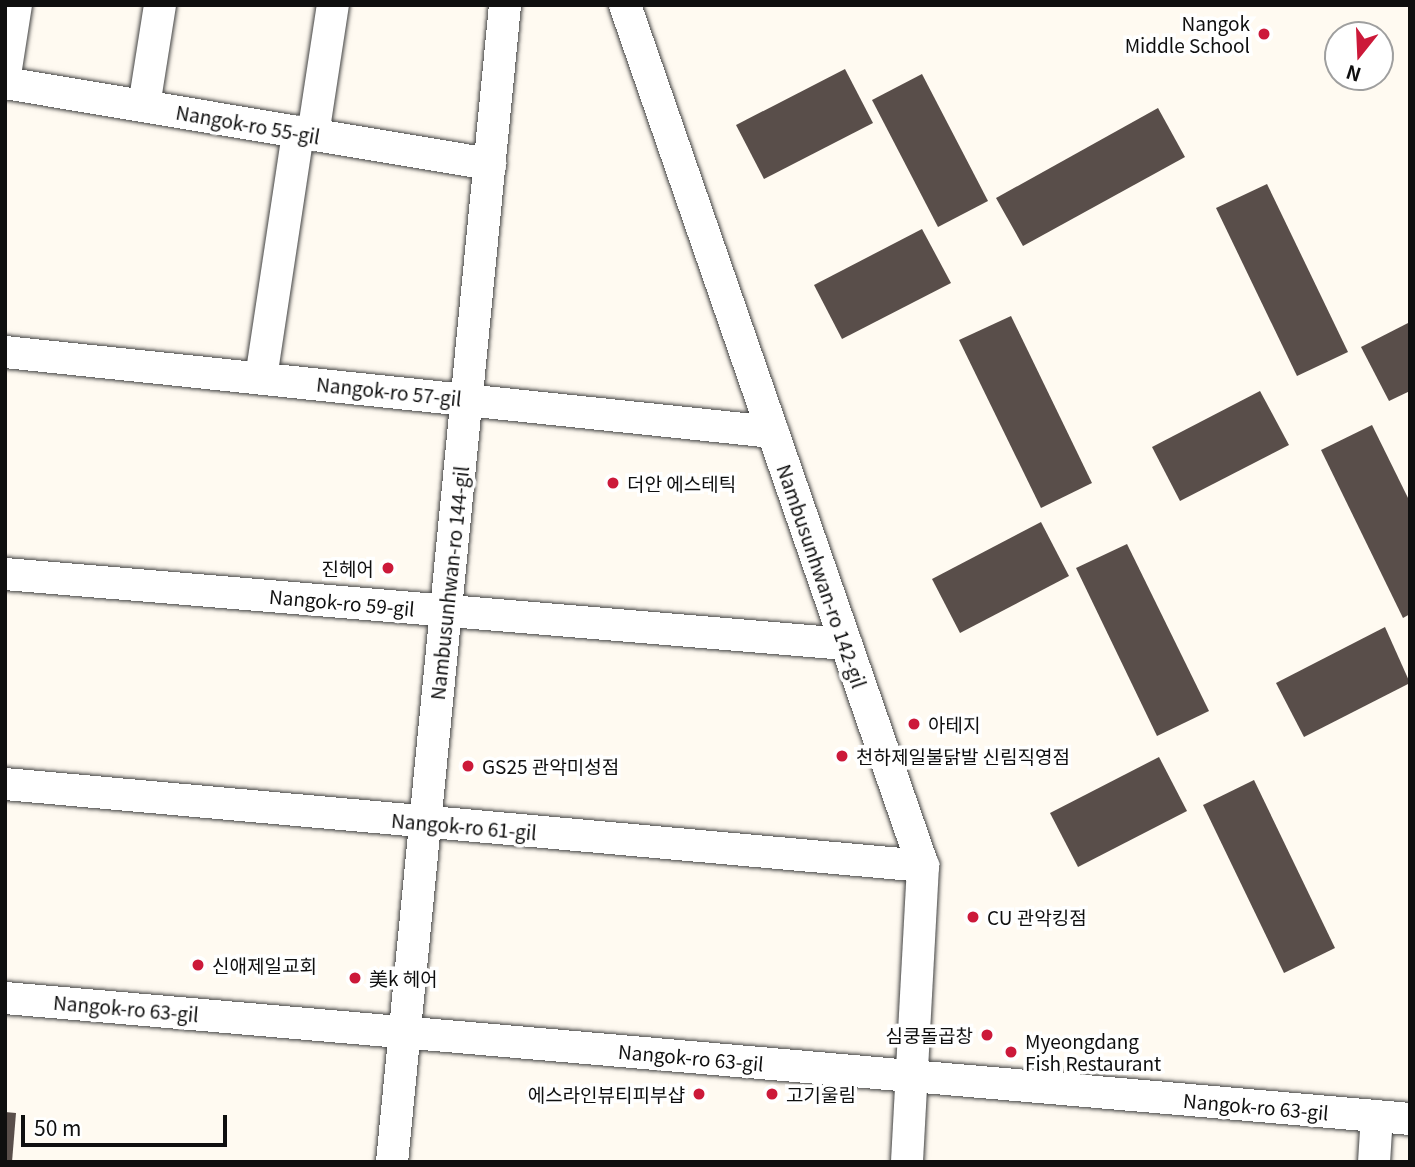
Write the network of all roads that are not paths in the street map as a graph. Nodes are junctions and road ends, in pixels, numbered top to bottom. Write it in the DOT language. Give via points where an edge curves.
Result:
graph roads {
  1 [pos="16,5"];
  2 [pos="160,5"];
  3 [pos="333,5"];
  4 [pos="505,5"];
  5 [pos="625,5"];
  6 [pos="5,75"];
  7 [pos="5,83"];
  8 [pos="144,106"];
  9 [pos="305,133"];
  10 [pos="490,164"];
  11 [pos="5,352"];
  12 [pos="261,378"];
  13 [pos="467,399"];
  14 [pos="773,432"];
  15 [pos="5,574"];
  16 [pos="446,610"];
  17 [pos="846,644"];
  18 [pos="5,784"];
  19 [pos="425,823"];
  20 [pos="923,866"];
  21 [pos="5,998"];
  22 [pos="404,1032"];
  23 [pos="914,1076"];
  24 [pos="1377,1116"];
  25 [pos="1410,1119"];
  26 [pos="392,1162"];
  27 [pos="907,1162"];
  28 [pos="1374,1162"];
  1 -- 6 [label="street"];
  2 -- 8 [label="street"];
  3 -- 9 [label="street"];
  4 -- 10 [label="street, Nambusunhwan-ro 144-gil"];
  5 -- 14 [label="street, Nambusunhwan-ro 142-gil"];
  7 -- 8 [label="street, Nangok-ro 55-gil"];
  8 -- 9 [label="street, Nangok-ro 55-gil"];
  9 -- 10 [label="street, Nangok-ro 55-gil"];
  9 -- 12 [label="street"];
  10 -- 13 [label="street, Nambusunhwan-ro 144-gil"];
  11 -- 12 [label="street, Nangok-ro 57-gil"];
  12 -- 13 [label="street, Nangok-ro 57-gil"];
  13 -- 14 [label="street, Nangok-ro 57-gil"];
  13 -- 16 [label="street, Nambusunhwan-ro 144-gil"];
  14 -- 17 [label="street, Nambusunhwan-ro 142-gil"];
  15 -- 16 [label="street, Nangok-ro 59-gil"];
  16 -- 17 [label="street, Nangok-ro 59-gil"];
  16 -- 19 [label="street, Nambusunhwan-ro 144-gil"];
  17 -- 20 [label="street, Nambusunhwan-ro 142-gil"];
  18 -- 19 [label="street, Nangok-ro 61-gil"];
  19 -- 20 [label="street, Nangok-ro 61-gil"];
  19 -- 22 [label="street, Nambusunhwan-ro 144-gil"];
  20 -- 23 [label="street, Nambusunhwan-ro 142-gil"];
  21 -- 22 [label="street, Nangok-ro 63-gil"];
  22 -- 23 [label="street, Nangok-ro 63-gil"];
  22 -- 26 [label="street, Nambusunhwan-ro 144-gil"];
  23 -- 24 [label="street, Nangok-ro 63-gil"];
  23 -- 27 [label="street, Nambusunhwan-ro 142-gil"];
  24 -- 25 [label="street, Nangok-ro 63-gil"];
  24 -- 28 [label="street"];
}
